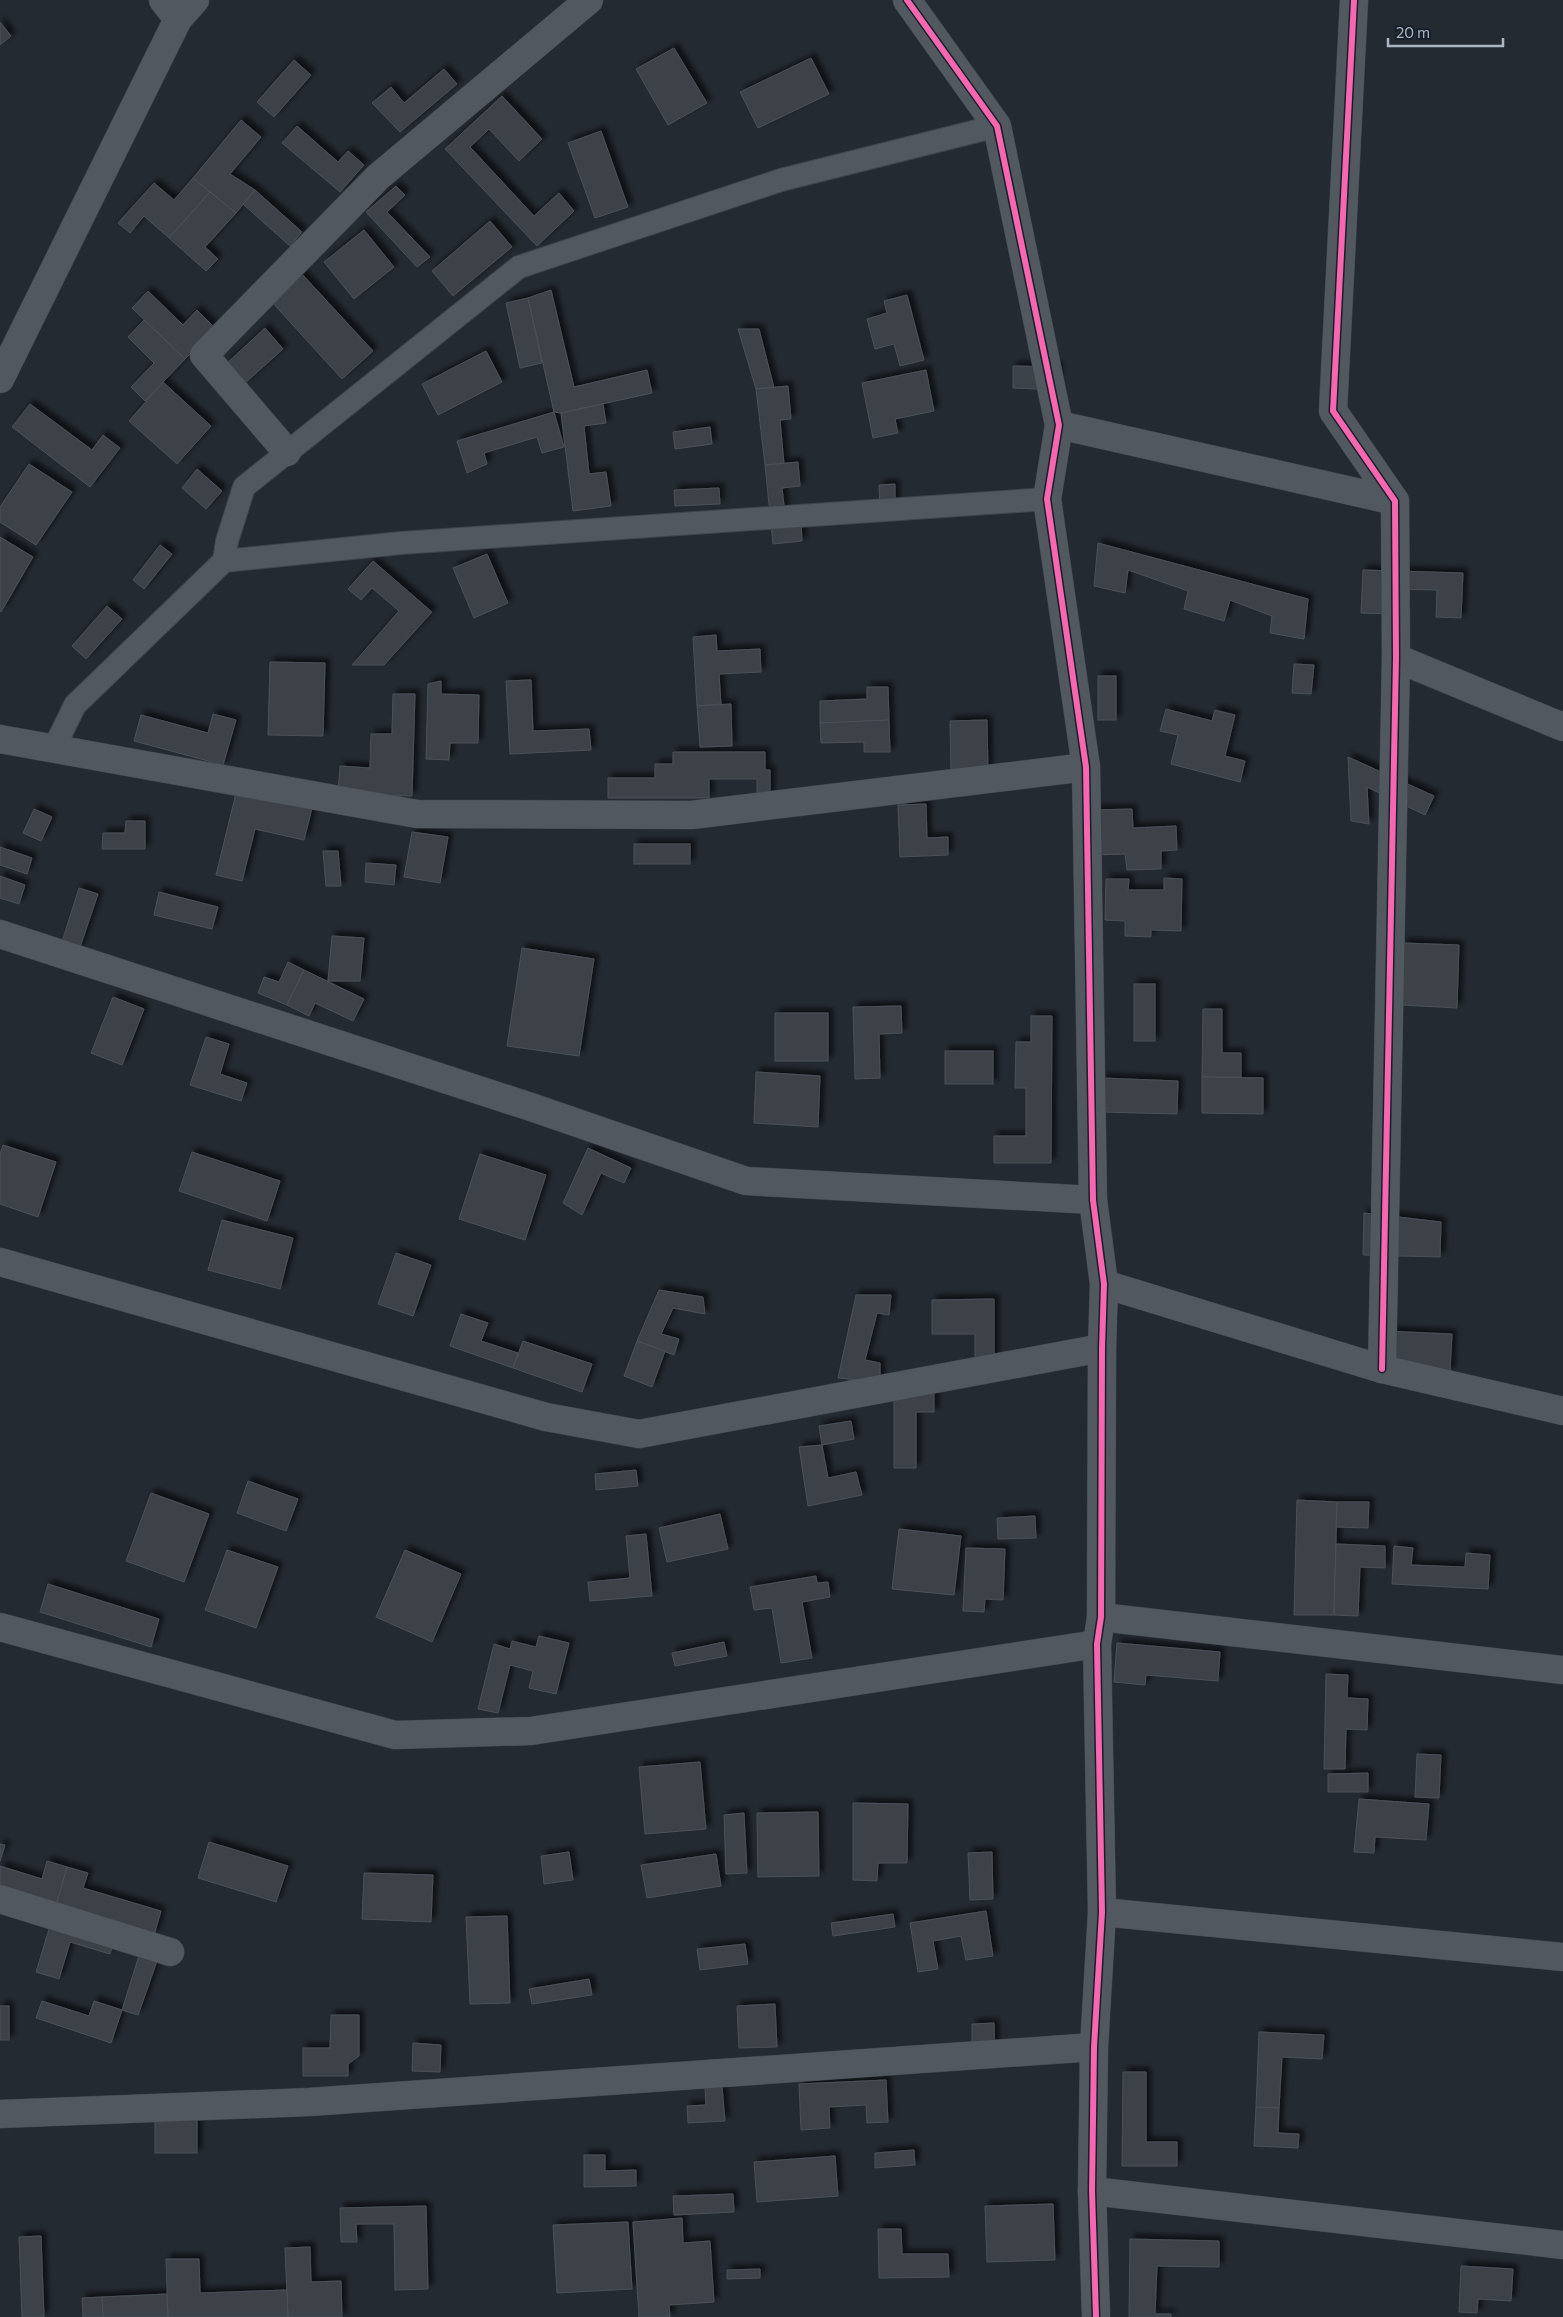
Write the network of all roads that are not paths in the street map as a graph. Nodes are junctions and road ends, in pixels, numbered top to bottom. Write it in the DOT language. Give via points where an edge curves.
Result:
graph roads {
  1 [pos="589,0"];
  2 [pos="907,0"];
  3 [pos="1354,0"];
  4 [pos="178,6"];
  5 [pos="997,126"];
  6 [pos="0,379"];
  7 [pos="1059,425"];
  8 [pos="287,452"];
  9 [pos="1047,499"];
  10 [pos="1395,501"];
  11 [pos="224,561"];
  12 [pos="1396,658"];
  13 [pos="1563,727"];
  14 [pos="0,739"];
  15 [pos="54,748"];
  16 [pos="1086,767"];
  17 [pos="0,934"];
  18 [pos="1093,1200"];
  19 [pos="0,1262"];
  20 [pos="1104,1284"];
  21 [pos="1102,1348"];
  22 [pos="1382,1369"];
  23 [pos="1563,1411"];
  24 [pos="1101,1617"];
  25 [pos="0,1627"];
  26 [pos="1097,1644"];
  27 [pos="1563,1670"];
  28 [pos="0,1899"];
  29 [pos="1102,1912"];
  30 [pos="170,1952"];
  31 [pos="1563,1957"];
  32 [pos="1094,2047"];
  33 [pos="0,2114"];
  34 [pos="1092,2191"];
  35 [pos="1563,2245"];
  36 [pos="1096,2317"];
  1 -- 8 [label="street" via="378,177 204,355"];
  2 -- 5 [label="street"];
  3 -- 10 [label="street" via="1333,411"];
  4 -- 6 [label="street"];
  5 -- 7 [label="street"];
  5 -- 8 [label="lane" via="781,180 519,267"];
  7 -- 9 [label="street"];
  7 -- 10 [label="street"];
  8 -- 11 [label="lane" via="244,487"];
  9 -- 11 [label="lane" via="401,543"];
  9 -- 16 [label="street"];
  10 -- 12 [label="street"];
  11 -- 15 [label="lane" via="75,705"];
  12 -- 13 [label="street"];
  12 -- 22 [label="street"];
  14 -- 15 [label="street"];
  15 -- 16 [label="street" via="417,814 692,815"];
  16 -- 18 [label="street"];
  17 -- 18 [label="street" via="531,1107 746,1181"];
  18 -- 20 [label="street"];
  19 -- 21 [label="street" via="546,1417 639,1434"];
  20 -- 21 [label="street"];
  20 -- 22 [label="street"];
  21 -- 24 [label="street"];
  22 -- 23 [label="street"];
  24 -- 26 [label="street"];
  24 -- 27 [label="street"];
  25 -- 26 [label="street" via="394,1735 531,1731"];
  26 -- 29 [label="street"];
  28 -- 30 [label="street"];
  29 -- 31 [label="street"];
  29 -- 32 [label="street"];
  32 -- 33 [label="street" via="309,2102"];
  32 -- 34 [label="street"];
  34 -- 35 [label="street"];
  34 -- 36 [label="street"];
}
